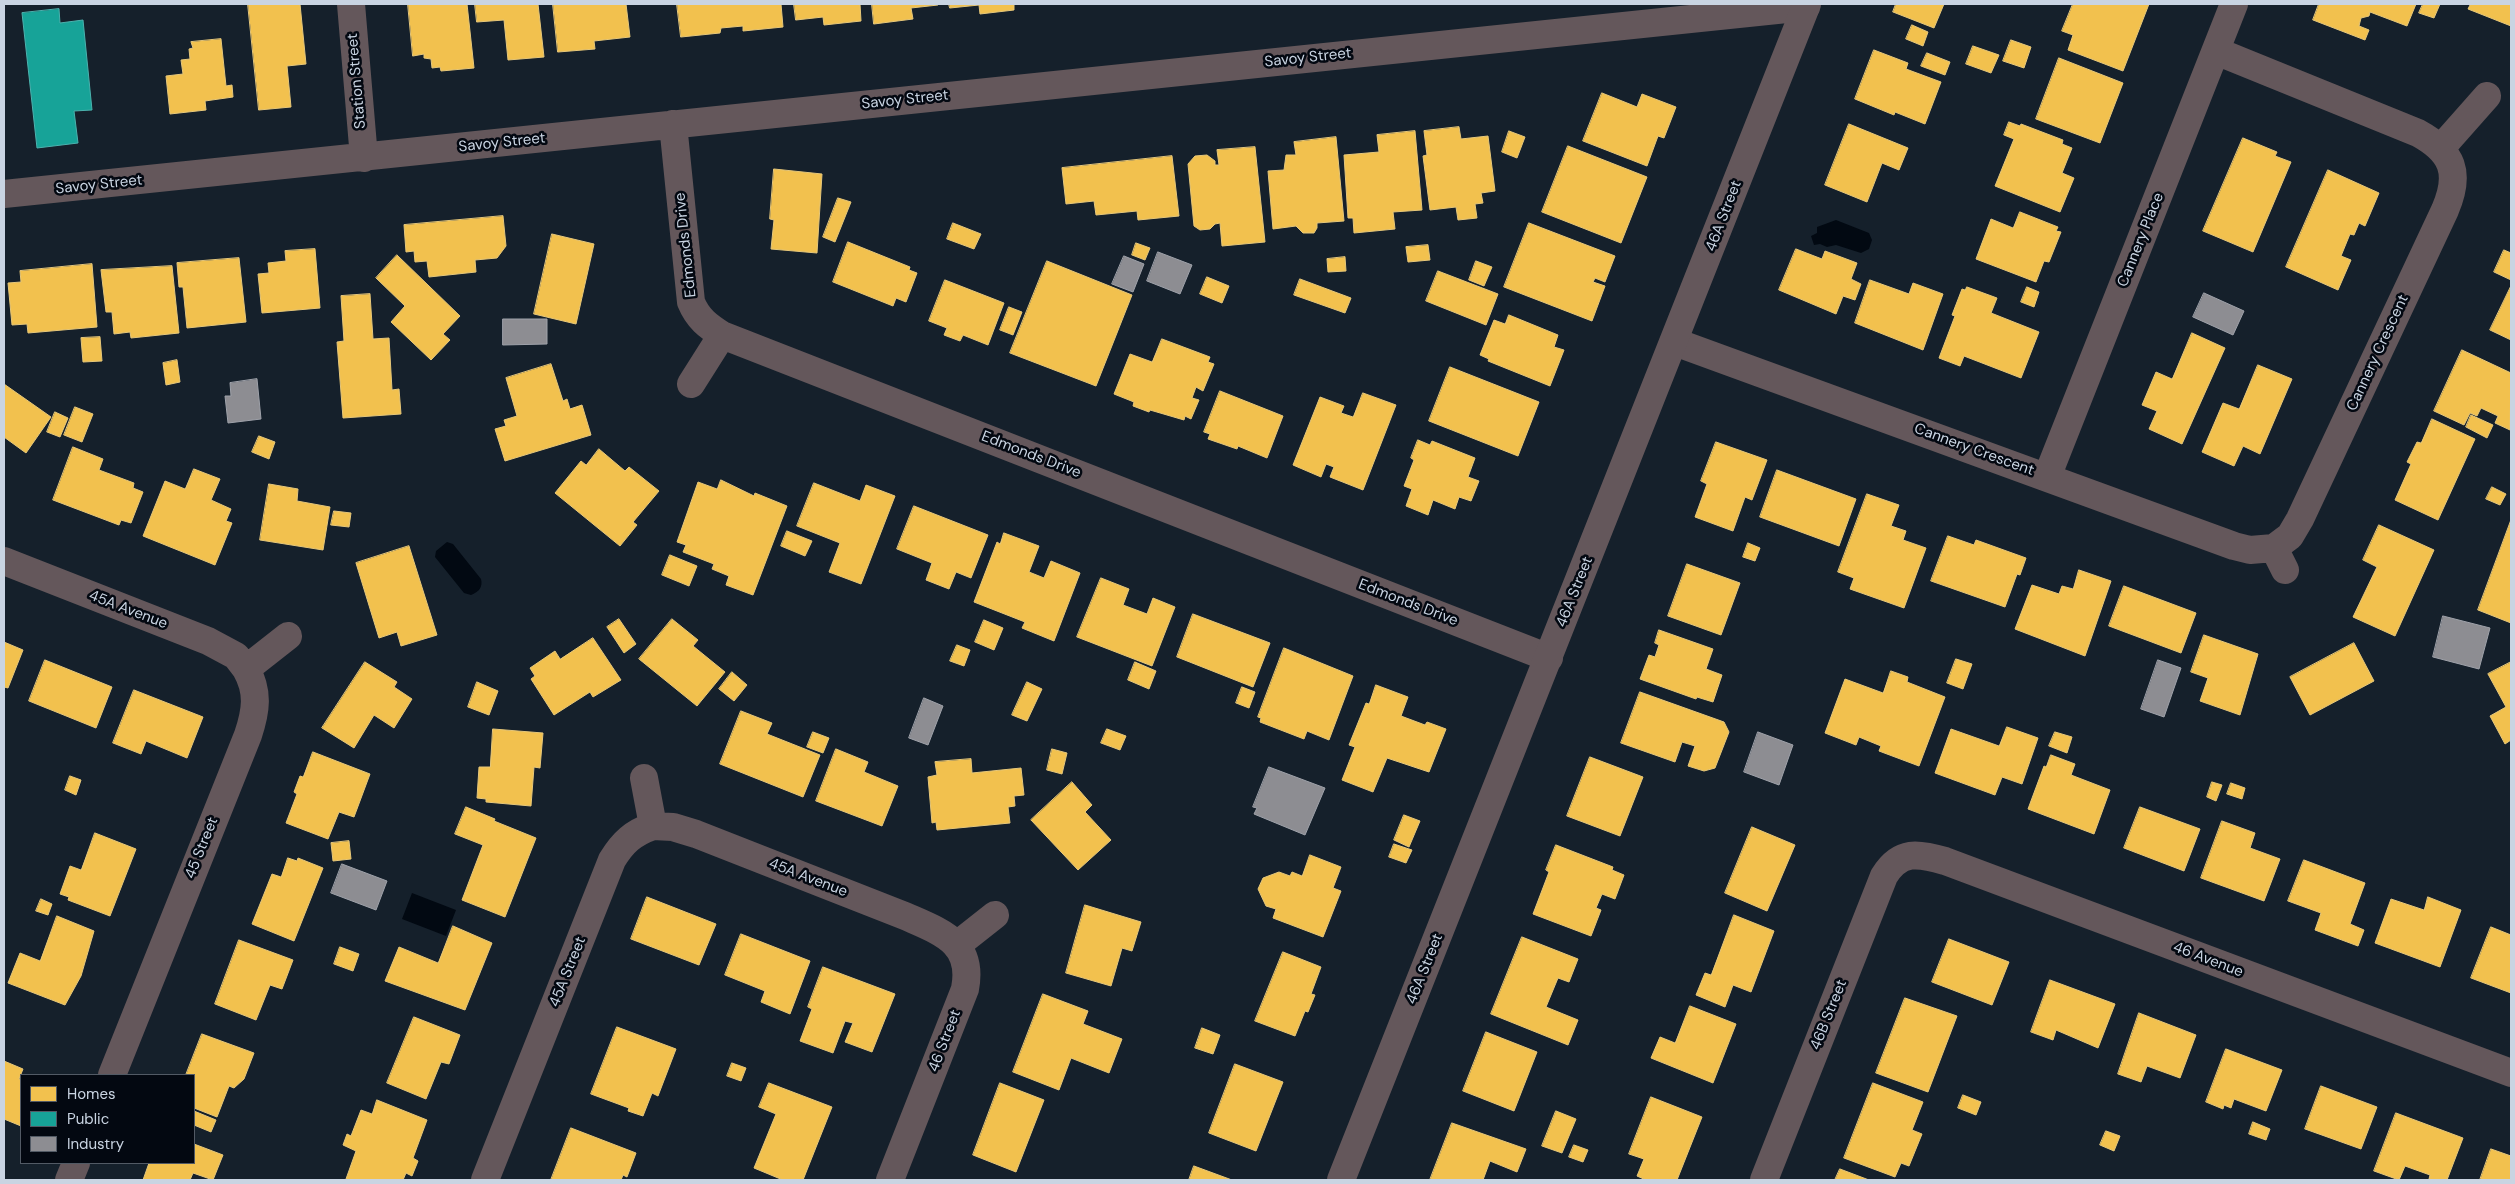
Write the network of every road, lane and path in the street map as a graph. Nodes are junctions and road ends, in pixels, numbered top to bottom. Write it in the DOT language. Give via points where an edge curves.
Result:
graph roads {
  1 [pos="351,4"];
  2 [pos="2234,4"];
  3 [pos="1807,5"];
  4 [pos="2216,51"];
  5 [pos="2487,96"];
  6 [pos="672,124"];
  7 [pos="2441,148"];
  8 [pos="364,158"];
  9 [pos="4,194"];
  10 [pos="722,335"];
  11 [pos="1674,342"];
  12 [pos="691,384"];
  13 [pos="2047,477"];
  14 [pos="4,561"];
  15 [pos="288,636"];
  16 [pos="1549,658"];
  17 [pos="246,669"];
  18 [pos="644,778"];
  19 [pos="653,826"];
  20 [pos="1904,857"];
  21 [pos="995,915"];
  22 [pos="958,945"];
  23 [pos="2511,1073"];
  24 [pos="112,1074"];
  25 [pos="76,1164"];
  26 [pos="69,1180"];
  27 [pos="485,1180"];
  28 [pos="890,1180"];
  29 [pos="1341,1180"];
  30 [pos="1764,1180"];
  1 -- 8 [label="street, Station Street"];
  2 -- 4 [label="street, Cannery Place"];
  3 -- 6 [label="street, Savoy Street"];
  3 -- 11 [label="street, 46A Street"];
  4 -- 7 [label="street, Cannery Crescent" via="2401,124"];
  4 -- 13 [label="street, Cannery Place"];
  5 -- 7 [label="street"];
  6 -- 8 [label="street, Savoy Street"];
  6 -- 10 [label="street, Edmonds Drive" via="692,302 696,315"];
  7 -- 13 [label="street, Cannery Crescent" via="2454,172 2450,198 2279,559 2234,546"];
  8 -- 9 [label="street, Savoy Street"];
  10 -- 12 [label="street"];
  10 -- 16 [label="street, Edmonds Drive"];
  11 -- 13 [label="street, Cannery Crescent"];
  11 -- 16 [label="street, 46A Street"];
  14 -- 17 [label="street, 45A Avenue" via="208,641 236,656"];
  15 -- 17 [label="street"];
  16 -- 29 [label="street, 46A Street"];
  17 -- 24 [label="street, 45 Street" via="253,681 256,712"];
  18 -- 19 [label="street"];
  19 -- 22 [label="street, 45A Avenue" via="673,827 696,834 896,912 938,930"];
  19 -- 27 [label="street, 45A Street" via="635,832 621,845 612,860"];
  20 -- 23 [label="street, 46 Avenue" via="1916,855 1945,861"];
  20 -- 30 [label="street, 46B Street" via="1894,862 1884,876"];
  21 -- 22 [label="street"];
  22 -- 28 [label="street, 46 Street" via="967,963 965,989"];
  25 -- 26 [label="street"];
}
